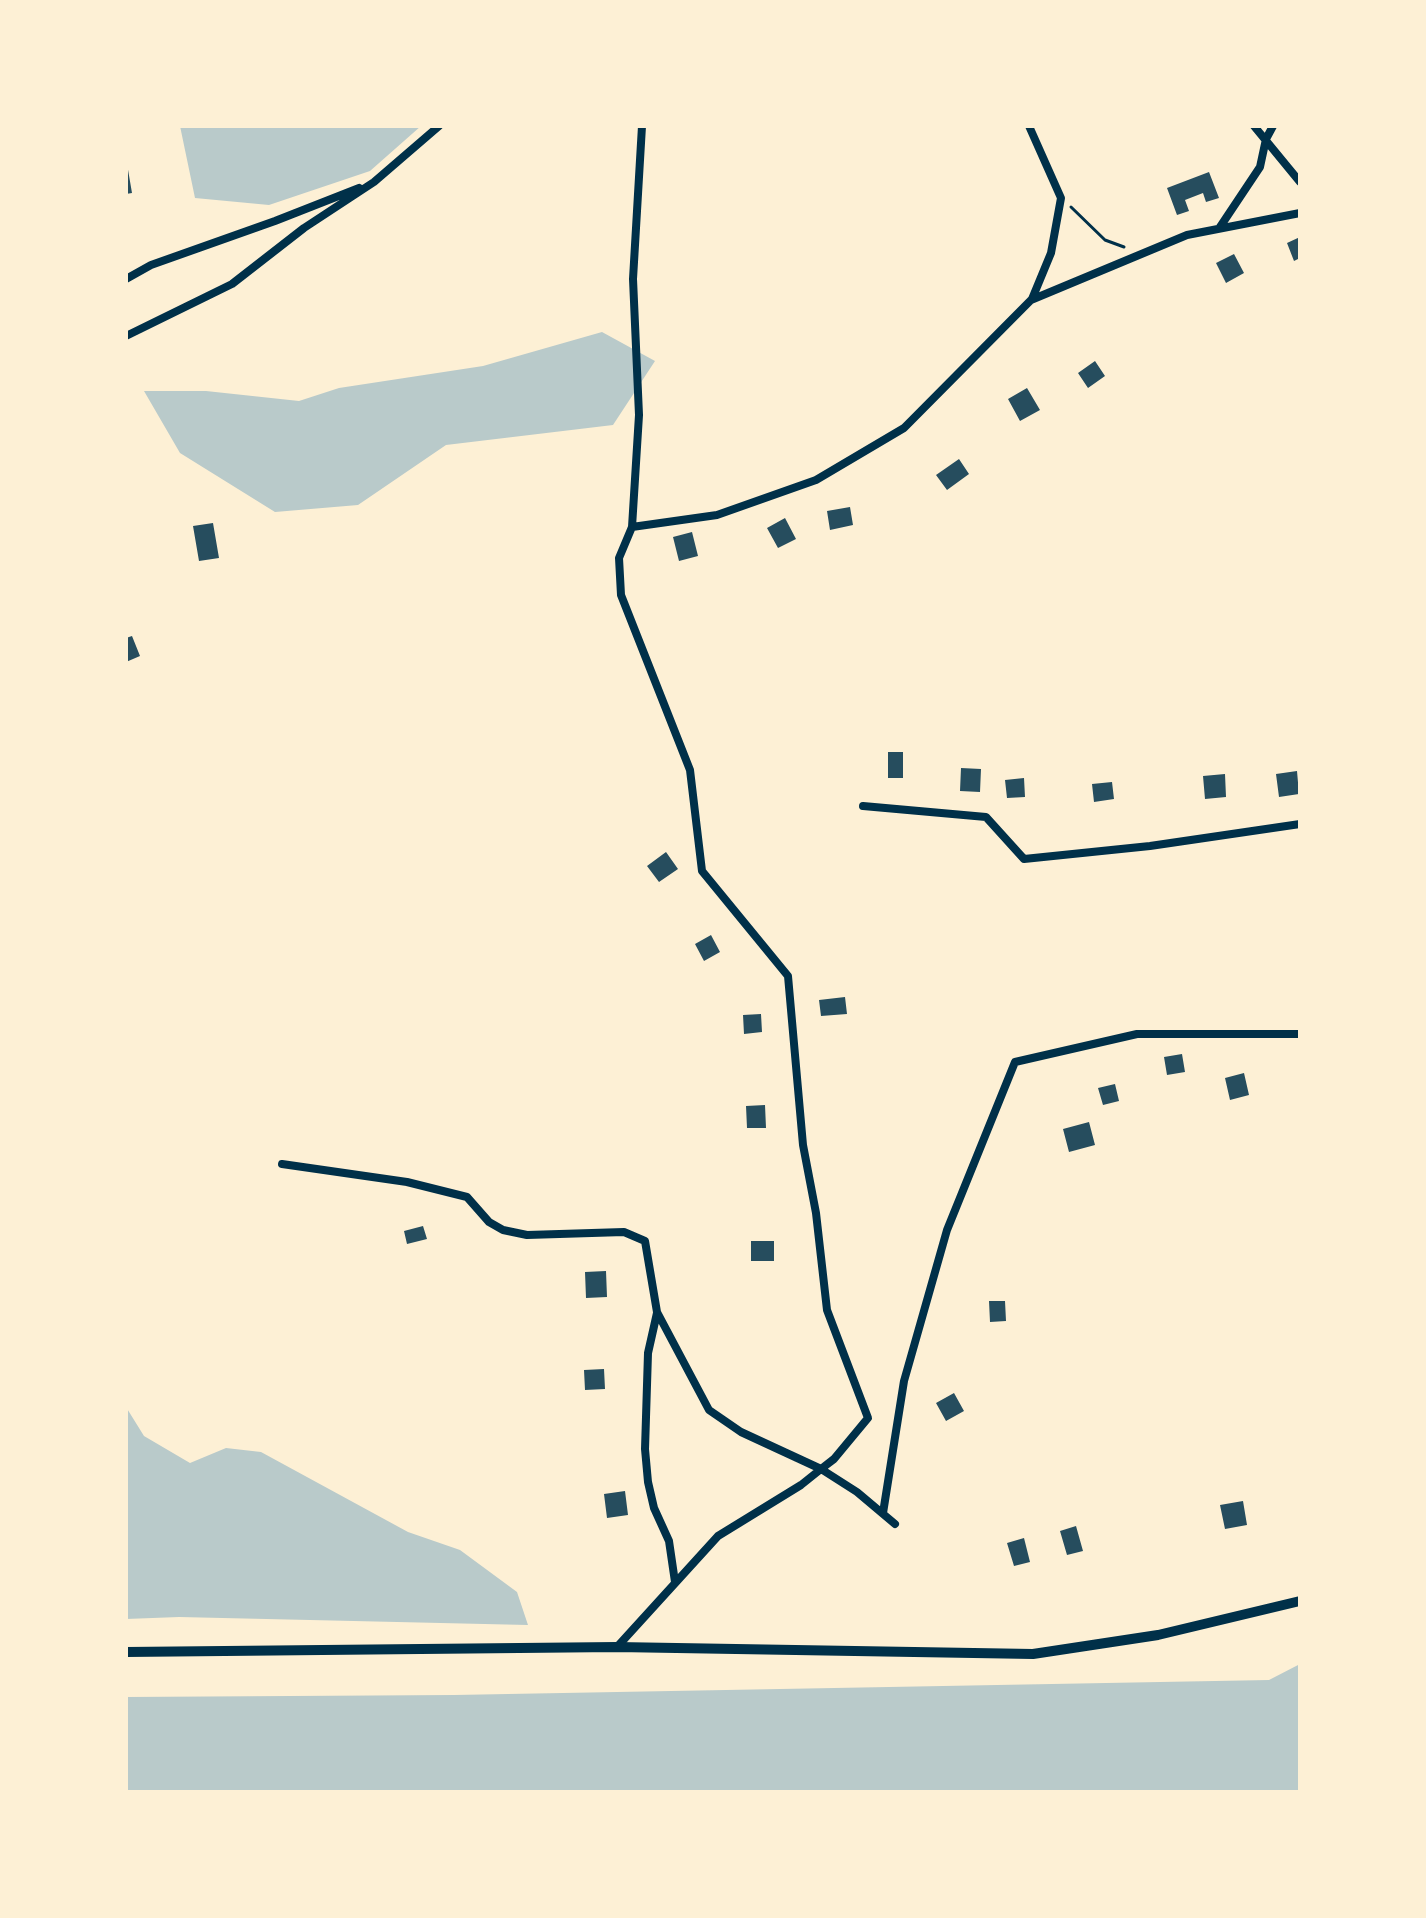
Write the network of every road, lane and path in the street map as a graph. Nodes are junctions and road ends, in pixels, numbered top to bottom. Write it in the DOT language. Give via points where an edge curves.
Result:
graph roads {
  1 [pos="439,126"];
  2 [pos="642,126"];
  3 [pos="1029,126"];
  4 [pos="1254,126"];
  5 [pos="1273,126"];
  6 [pos="1266,139"];
  7 [pos="374,182"];
  8 [pos="1300,182"];
  9 [pos="1061,198"];
  10 [pos="1300,213"];
  11 [pos="1219,228"];
  12 [pos="1148,251"];
  13 [pos="126,279"];
  14 [pos="1031,300"];
  15 [pos="126,336"];
  16 [pos="632,527"];
  17 [pos="863,806"];
  18 [pos="1300,824"];
  19 [pos="1300,1034"];
  20 [pos="282,1164"];
  21 [pos="657,1312"];
  22 [pos="821,1469"];
  23 [pos="883,1513"];
  24 [pos="895,1524"];
  25 [pos="675,1582"];
  26 [pos="1300,1601"];
  27 [pos="617,1647"];
  28 [pos="126,1652"];
  1 -- 7 [label="street"];
  2 -- 16 [label="street" via="633,279 639,415"];
  3 -- 9 [label="street"];
  4 -- 6 [label="street"];
  5 -- 6 [label="street"];
  6 -- 8 [label="street"];
  6 -- 11 [label="street" via="1260,167"];
  7 -- 13 [label="street"];
  7 -- 15 [label="street" via="232,284"];
  9 -- 12 [label="path" via="1105,240"];
  9 -- 14 [label="street" via="1051,253"];
  10 -- 11 [label="street"];
  11 -- 12 [label="street"];
  12 -- 14 [label="street"];
  14 -- 16 [label="street" via="904,428 816,480 717,515"];
  16 -- 22 [label="street" via="619,558 621,595 690,770 702,871 788,976 803,1145 827,1310 868,1418"];
  17 -- 18 [label="street" via="986,817 1024,859"];
  19 -- 23 [label="street" via="1137,1034 1015,1062 947,1230 904,1381"];
  20 -- 21 [label="street" via="407,1182 467,1197 489,1222 527,1235 624,1232 645,1241"];
  21 -- 22 [label="street" via="709,1410 741,1432"];
  21 -- 25 [label="street" via="648,1353 645,1449 648,1482 669,1541"];
  22 -- 23 [label="street"];
  22 -- 25 [label="street" via="718,1536"];
  23 -- 24 [label="street"];
  25 -- 27 [label="street"];
  26 -- 27 [label="street" via="1158,1635 1033,1654"];
  27 -- 28 [label="street"];
}
